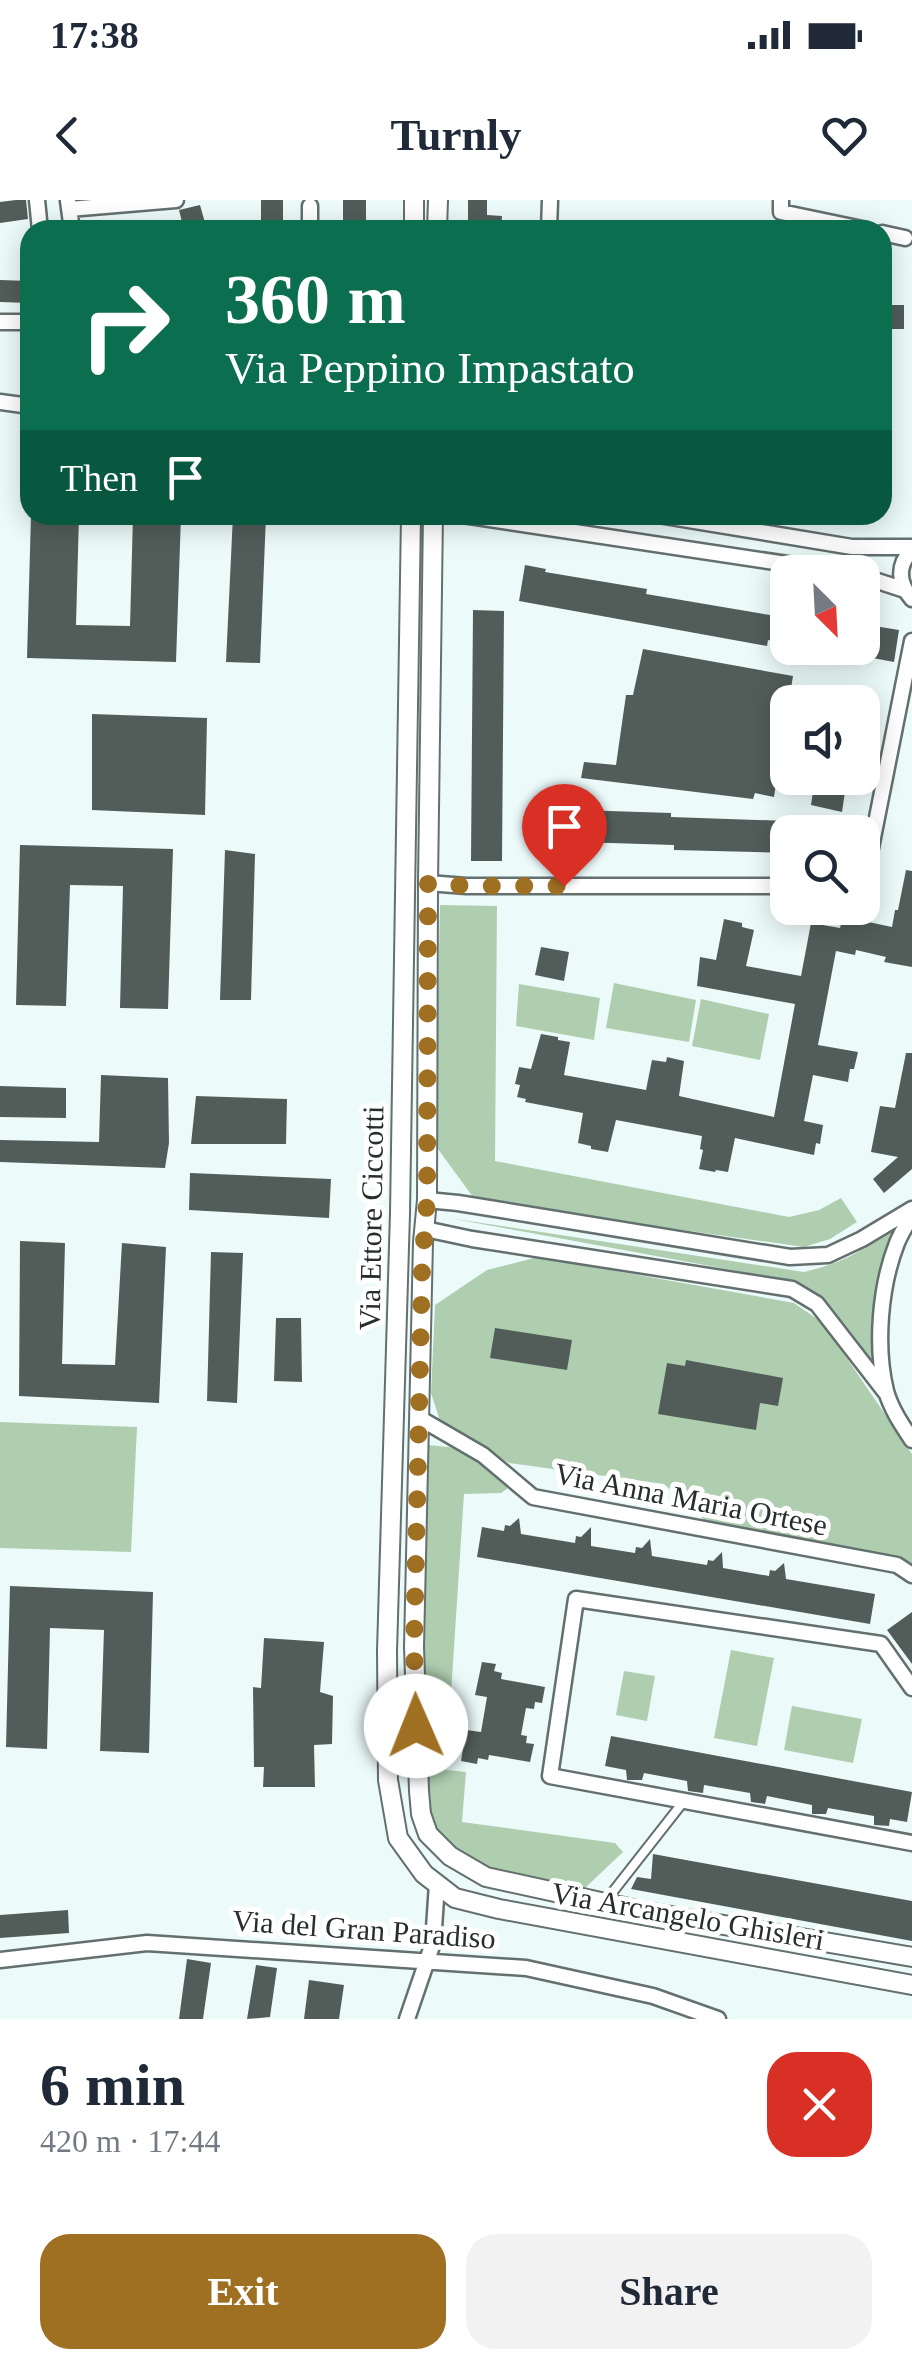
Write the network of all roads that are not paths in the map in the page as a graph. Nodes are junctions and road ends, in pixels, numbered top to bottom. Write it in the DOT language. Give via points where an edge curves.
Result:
graph roads {
  1 [pos="176,200"];
  2 [pos="781,200"];
  3 [pos="69,204"];
  4 [pos="310,206"];
  5 [pos="310,220"];
  6 [pos="819,220"];
  7 [pos="892,235"];
  8 [pos="906,238"];
  9 [pos="410,525"];
  10 [pos="433,525"];
  11 [pos="529,525"];
  12 [pos="717,525"];
  13 [pos="912,548"];
  14 [pos="770,561"];
  15 [pos="880,583"];
  16 [pos="908,595"];
  17 [pos="912,610"];
  18 [pos="912,642"];
  19 [pos="878,815"];
  20 [pos="428,883"];
  21 [pos="770,886"];
  22 [pos="427,1200"];
  23 [pos="912,1212"];
  24 [pos="400,1213"];
  25 [pos="426,1229"];
  26 [pos="886,1393"];
  27 [pos="420,1419"];
  28 [pos="912,1440"];
  29 [pos="912,1574"];
  30 [pos="912,1688"];
  31 [pos="684,1801"];
  32 [pos="912,1843"];
  33 [pos="486,1878"];
  34 [pos="437,1884"];
  35 [pos="455,1898"];
  36 [pos="604,1903"];
  37 [pos="912,1957"];
  38 [pos="0,1960"];
  39 [pos="426,1963"];
  40 [pos="912,1986"];
  41 [pos="407,2019"];
  42 [pos="718,2019"];
  1 -- 3 [label="street"];
  2 -- 6 [label="street" via="781,212"];
  4 -- 5 [label="street"];
  7 -- 8 [label="street"];
  9 -- 24 [label="street, Via Ettore Ciccotti"];
  10 -- 20 [label="street, Via Ettore Ciccotti"];
  11 -- 14 [label="street"];
  12 -- 13 [label="street" via="852,548"];
  13 -- 16 [label="street" via="901,570"];
  15 -- 16 [label="street"];
  16 -- 17 [label="street"];
  18 -- 19 [label="street"];
  20 -- 21 [label="street"];
  20 -- 22 [label="street, Via Ettore Ciccotti"];
  22 -- 23 [label="street" via="790,1257 828,1255"];
  22 -- 24 [label="street"];
  22 -- 25 [label="street, Via Ettore Ciccotti"];
  23 -- 26 [label="street" via="886,1289 879,1338"];
  24 -- 25 [label="street"];
  24 -- 34 [label="street, Via Ettore Ciccotti" via="388,1780 398,1838"];
  25 -- 26 [label="street" via="792,1289 817,1304"];
  25 -- 27 [label="street, Via Ettore Ciccotti"];
  26 -- 28 [label="street"];
  27 -- 29 [label="street, Via Anna Maria Ortese" via="482,1455 532,1498 897,1565"];
  27 -- 33 [label="street, Via Ettore Ciccotti" via="414,1648 421,1814 428,1834 450,1856"];
  30 -- 31 [label="street" via="881,1644 576,1599 550,1776"];
  31 -- 32 [label="street"];
  31 -- 36 [label="lane"];
  33 -- 36 [label="street, Via Arcangelo Ghisleri"];
  34 -- 35 [label="street, Via Ettore Ciccotti"];
  34 -- 39 [label="street"];
  35 -- 40 [label="street, Via Arcangelo Ghisleri"];
  36 -- 37 [label="street, Via Arcangelo Ghisleri"];
  38 -- 39 [label="street, Via del Gran Paradiso" via="147,1943"];
  39 -- 41 [label="street"];
  39 -- 42 [label="street, Via del Gran Paradiso" via="526,1968 653,1996"];
}
